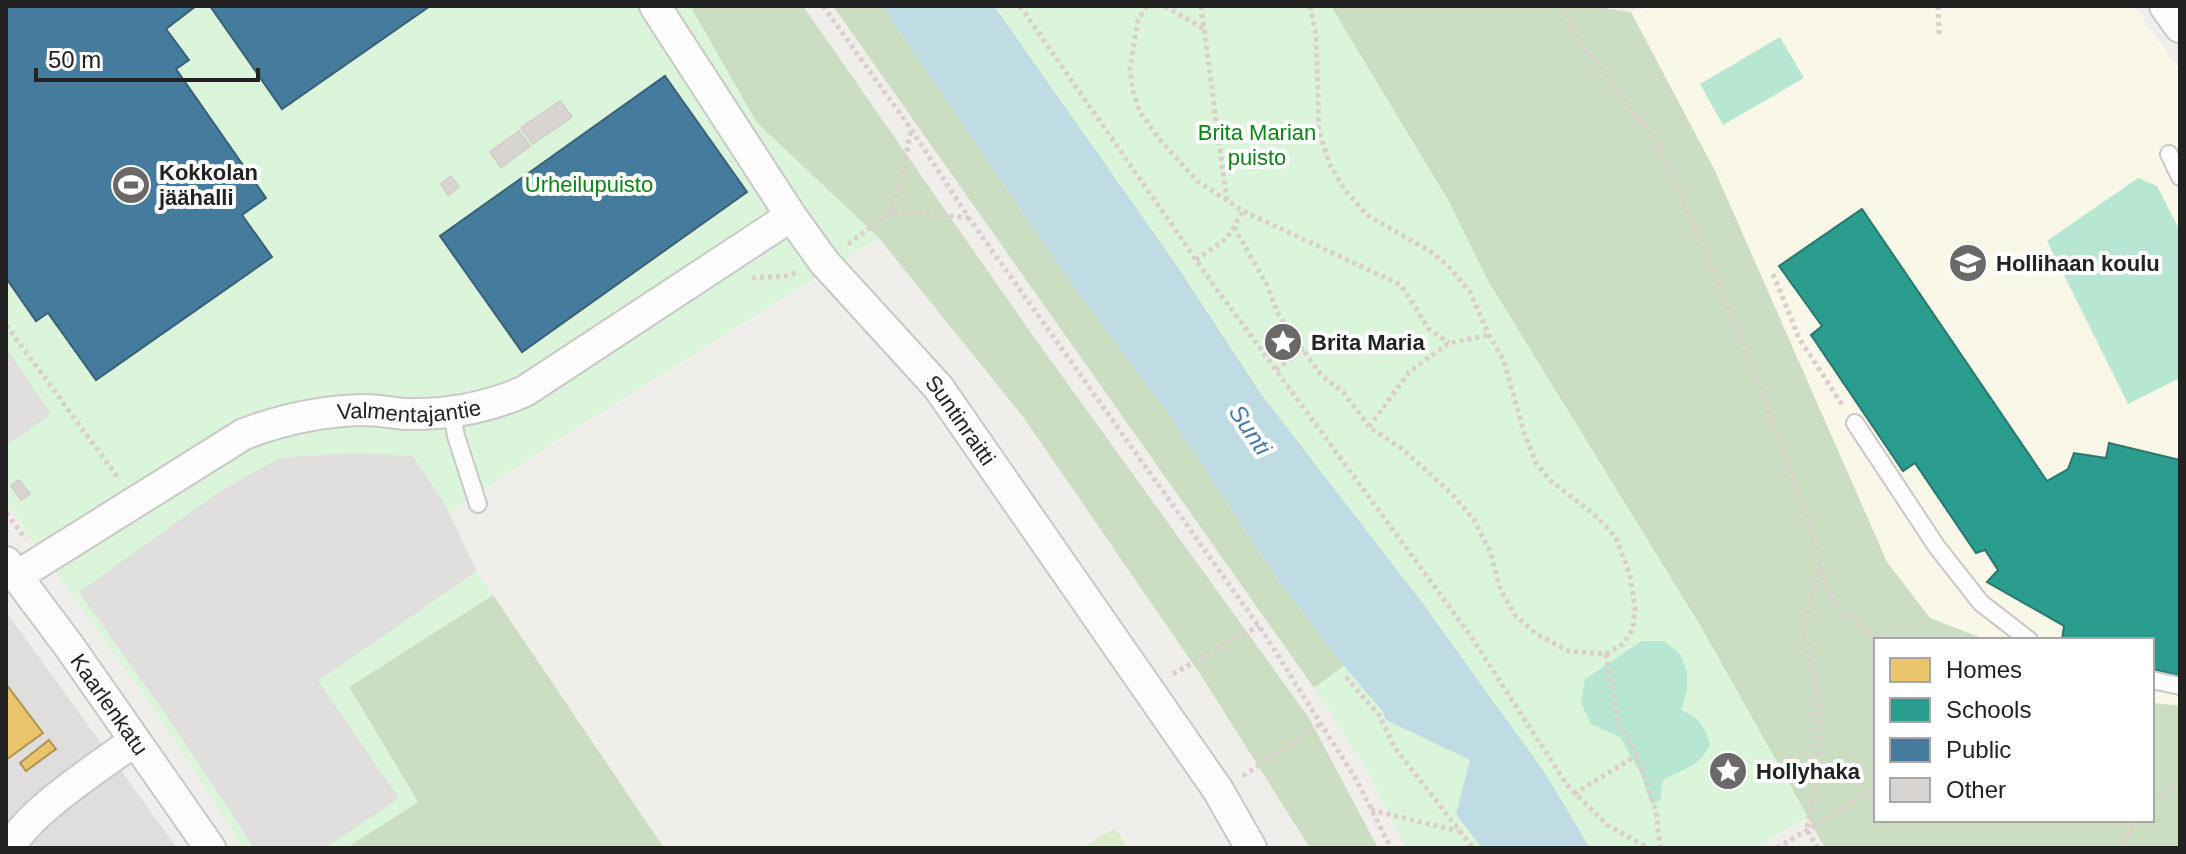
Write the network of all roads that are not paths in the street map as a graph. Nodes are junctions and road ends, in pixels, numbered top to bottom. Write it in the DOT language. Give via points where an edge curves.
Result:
graph roads {
  1 [pos="655,6"];
  2 [pos="2165,6"];
  3 [pos="2180,27"];
  4 [pos="2169,154"];
  5 [pos="2180,177"];
  6 [pos="791,216"];
  7 [pos="452,413"];
  8 [pos="1855,423"];
  9 [pos="478,504"];
  10 [pos="11,569"];
  11 [pos="2026,638"];
  12 [pos="2154,680"];
  13 [pos="2180,686"];
  14 [pos="134,741"];
  15 [pos="10,848"];
  16 [pos="210,848"];
  17 [pos="1251,848"];
  1 -- 6 [label="street, Suntinraitti"];
  2 -- 3 [label="street"];
  4 -- 5 [label="lane"];
  6 -- 7 [label="street, Valmentajantie" via="551,376 494,405"];
  6 -- 17 [label="street, Suntinraitti" via="824,262 938,387 1218,790"];
  7 -- 9 [label="lane"];
  7 -- 10 [label="street, Valmentajantie" via="367,410 283,419 244,434"];
  8 -- 11 [label="lane" via="1981,603"];
  10 -- 14 [label="street, Kaarlenkatu"];
  12 -- 13 [label="lane"];
  14 -- 15 [label="street" via="37,815"];
  14 -- 16 [label="street, Kaarlenkatu"];
}
